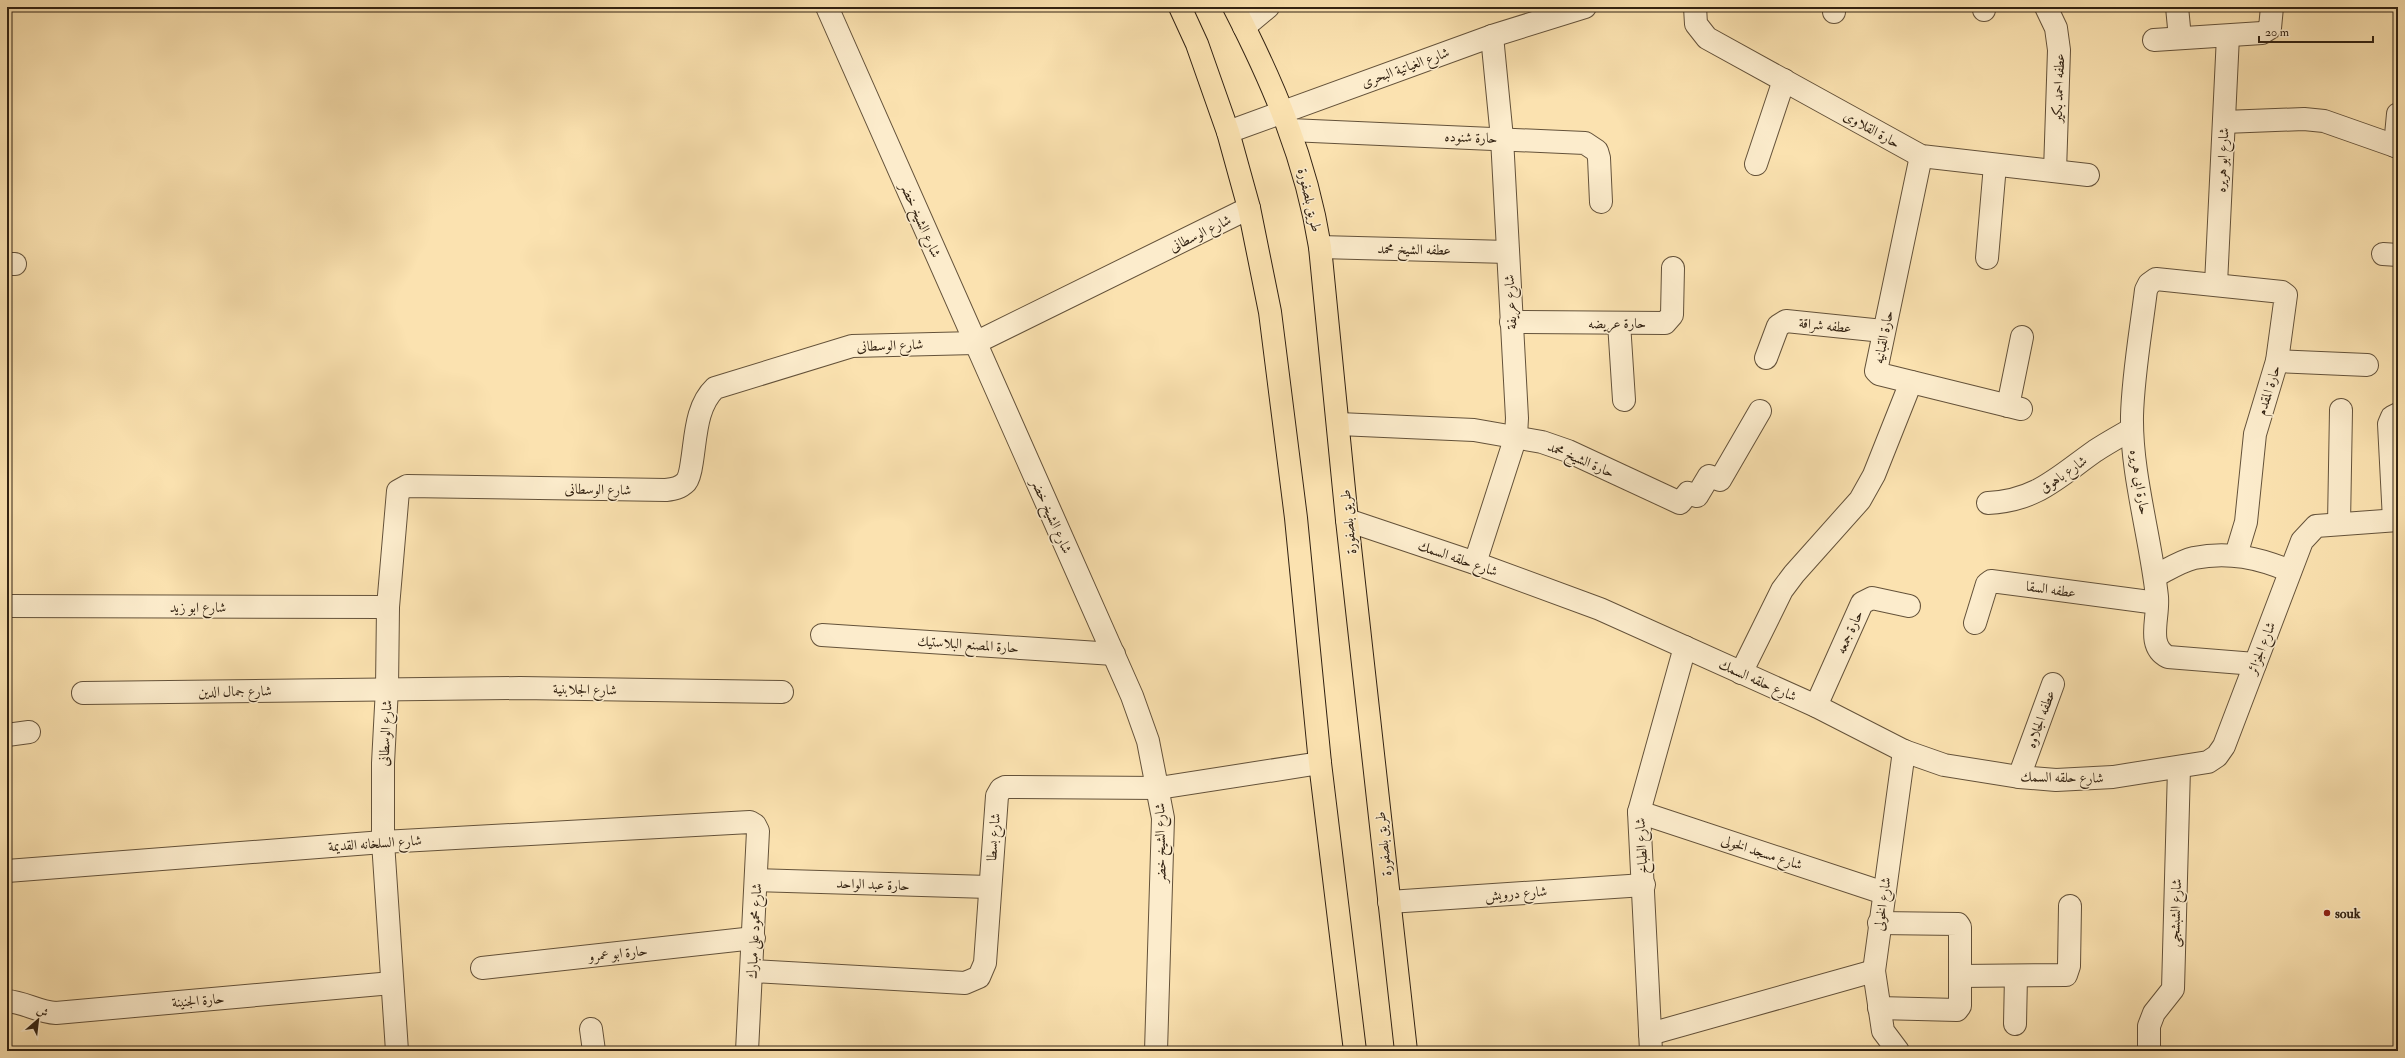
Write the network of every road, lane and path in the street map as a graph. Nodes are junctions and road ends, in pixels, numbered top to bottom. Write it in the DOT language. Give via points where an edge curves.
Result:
graph roads {
  1 [pos="826,7"];
  2 [pos="1180,7"];
  3 [pos="1234,7"];
  4 [pos="1268,7"];
  5 [pos="1584,7"];
  6 [pos="1695,7"];
  7 [pos="2046,7"];
  8 [pos="2177,7"];
  9 [pos="2272,7"];
  10 [pos="1563,10"];
  11 [pos="1244,27"];
  12 [pos="1492,36"];
  13 [pos="2228,36"];
  14 [pos="2180,38"];
  15 [pos="2154,40"];
  16 [pos="1784,80"];
  17 [pos="2398,114"];
  18 [pos="1287,121"];
  19 [pos="2224,122"];
  20 [pos="1228,132"];
  21 [pos="1502,138"];
  22 [pos="2396,146"];
  23 [pos="1921,156"];
  24 [pos="1756,164"];
  25 [pos="1995,165"];
  26 [pos="2055,171"];
  27 [pos="2088,175"];
  28 [pos="1601,202"];
  29 [pos="1249,208"];
  30 [pos="1320,247"];
  31 [pos="1508,252"];
  32 [pos="1987,258"];
  33 [pos="1672,268"];
  34 [pos="2216,284"];
  35 [pos="1511,322"];
  36 [pos="1620,323"];
  37 [pos="1883,331"];
  38 [pos="2022,337"];
  39 [pos="975,343"];
  40 [pos="1766,358"];
  41 [pos="2277,360"];
  42 [pos="2367,365"];
  43 [pos="1911,382"];
  44 [pos="1624,400"];
  45 [pos="2341,410"];
  46 [pos="1760,411"];
  47 [pos="2398,414"];
  48 [pos="1339,424"];
  49 [pos="2132,429"];
  50 [pos="1516,436"];
  51 [pos="1988,503"];
  52 [pos="1347,520"];
  53 [pos="2396,520"];
  54 [pos="2339,524"];
  55 [pos="2236,554"];
  56 [pos="1475,563"];
  57 [pos="2290,571"];
  58 [pos="2154,576"];
  59 [pos="2157,603"];
  60 [pos="7,606"];
  61 [pos="1909,606"];
  62 [pos="388,607"];
  63 [pos="1975,623"];
  64 [pos="822,635"];
  65 [pos="1685,647"];
  66 [pos="1114,654"];
  67 [pos="2255,664"];
  68 [pos="1741,673"];
  69 [pos="2053,684"];
  70 [pos="387,688"];
  71 [pos="782,692"];
  72 [pos="83,693"];
  73 [pos="1816,706"];
  74 [pos="29,732"];
  75 [pos="7,735"];
  76 [pos="1904,751"];
  77 [pos="1320,763"];
  78 [pos="2179,768"];
  79 [pos="2019,777"];
  80 [pos="1159,788"];
  81 [pos="1639,812"];
  82 [pos="743,821"];
  83 [pos="383,842"];
  84 [pos="7,872"];
  85 [pos="756,880"];
  86 [pos="1644,885"];
  87 [pos="989,887"];
  88 [pos="1884,893"];
  89 [pos="1389,902"];
  90 [pos="2070,906"];
  91 [pos="1879,923"];
  92 [pos="754,938"];
  93 [pos="482,968"];
  94 [pos="752,971"];
  95 [pos="1874,972"];
  96 [pos="1960,976"];
  97 [pos="2016,976"];
  98 [pos="392,983"];
  99 [pos="7,1000"];
  100 [pos="1879,1008"];
  101 [pos="2015,1024"];
  102 [pos="591,1029"];
  103 [pos="1651,1042"];
  104 [pos="397,1051"];
  105 [pos="594,1051"];
  106 [pos="750,1051"];
  107 [pos="1156,1051"];
  108 [pos="1355,1051"];
  109 [pos="1406,1051"];
  110 [pos="1898,1051"];
  111 [pos="2149,1051"];
  1 -- 39 [label="street, شارع الشيخ خضر"];
  2 -- 20 [label="main road" via="1197,44"];
  3 -- 11 [label="main road, طريق بلصفورة"];
  4 -- 11 [label="street"];
  5 -- 10 [label="street, شارع الغياتية البحرى"];
  6 -- 16 [label="street, حارة القلاوى" via="1696,24 1702,34"];
  7 -- 26 [label="street, عطفه احمد بكير" via="2056,28 2060,50"];
  8 -- 14 [label="street"];
  9 -- 13 [label="street" via="2272,24 2266,32"];
  10 -- 12 [label="street, شارع الغياتية البحرى"];
  11 -- 18 [label="main road, طريق بلصفورة"];
  12 -- 18 [label="street, شارع الغياتية البحرى"];
  12 -- 21 [label="street, شارع عريفة"];
  13 -- 14 [label="street"];
  13 -- 19 [label="street, شارع ابو هريره"];
  14 -- 15 [label="street"];
  16 -- 23 [label="street, حارة القلاوى"];
  16 -- 24 [label="street"];
  17 -- 22 [label="street"];
  18 -- 20 [label="street, شارع الغياتية البحرى"];
  18 -- 21 [label="street, حارة شنوده"];
  18 -- 30 [label="main road, طريق بلصفورة" via="1304,168 1314,207"];
  19 -- 22 [label="street" via="2324,121"];
  19 -- 34 [label="street, شارع ابو هريره"];
  20 -- 29 [label="main road"];
  21 -- 28 [label="street, حارة شنوده" via="1585,143 1591,146 1597,151 1599,158"];
  21 -- 31 [label="street, شارع عريفة"];
  23 -- 25 [label="street, حارة القلاوى"];
  23 -- 37 [label="street, حارة القبانيه"];
  25 -- 26 [label="street, حارة القلاوى"];
  25 -- 32 [label="street"];
  26 -- 27 [label="street, حارة القلاوى"];
  29 -- 39 [label="street, شارع الوسطانى"];
  29 -- 77 [label="main road" via="1270,312 1296,518"];
  30 -- 31 [label="street, عطفه الشيخ محمد"];
  30 -- 48 [label="main road, طريق بلصفورة"];
  31 -- 35 [label="street, شارع عريفة"];
  33 -- 36 [label="street, حارة عريضه" via="1672,315 1668,322"];
  34 -- 41 [label="street, حارة المقدم" via="2282,292 2286,295"];
  34 -- 49 [label="street, حارة ابى هريره" via="2156,280 2149,284 2144,306"];
  35 -- 36 [label="street, حارة عريضه"];
  35 -- 50 [label="street, شارع عريفة"];
  36 -- 44 [label="street"];
  37 -- 40 [label="street, عطفه شراقة" via="1786,321 1778,326"];
  37 -- 43 [label="street, حارة القبانيه" via="1876,371"];
  38 -- 43 [label="street, حارة القبانيه" via="2014,407"];
  39 -- 62 [label="street, شارع الوسطانى" via="852,346 715,388 701,407 690,471 686,481 677,488 401,488 396,497"];
  39 -- 66 [label="street, شارع الشيخ خضر"];
  41 -- 42 [label="street"];
  41 -- 55 [label="street, حارة المقدم" via="2254,434 2248,507"];
  43 -- 68 [label="street" via="1886,449 1864,494 1782,590"];
  45 -- 54 [label="street"];
  46 -- 50 [label="street, حارة الشيخ محمد" via="1720,480 1709,476 1696,496 1688,493 1680,503 1568,451"];
  47 -- 53 [label="street" via="2392,416 2390,424"];
  48 -- 50 [label="street, حارة الشيخ محمد" via="1474,430"];
  48 -- 52 [label="main road, طريق بلصفورة"];
  49 -- 51 [label="street, شارع باهوق" via="2035,493 2021,499"];
  49 -- 58 [label="street, حارة ابى هريره"];
  50 -- 56 [label="street, شارع عريفة"];
  52 -- 56 [label="street, شارع حلقه السمك"];
  52 -- 89 [label="main road, طريق بلصفورة"];
  53 -- 54 [label="street, شارع الجزائر"];
  54 -- 57 [label="street, شارع الجزائر" via="2316,526 2308,532"];
  55 -- 57 [label="street" via="2264,560"];
  55 -- 58 [label="street" via="2193,558"];
  56 -- 65 [label="street, شارع حلقه السمك" via="1600,609"];
  57 -- 67 [label="street, شارع الجزائر"];
  58 -- 59 [label="street, حارة ابى هريره"];
  59 -- 63 [label="street, عطفه السقا" via="1991,581 1987,584"];
  59 -- 67 [label="street, حارة ابى هريره" via="2155,645 2162,654 2168,657"];
  60 -- 62 [label="street, شارع ابو زيد"];
  61 -- 73 [label="street, حارة جمعه" via="1872,598 1862,603"];
  62 -- 70 [label="street, شارع الوسطانى"];
  64 -- 66 [label="street, حارة المصنع البلاستيك"];
  65 -- 68 [label="street, شارع حلقه السمك"];
  65 -- 81 [label="street, شارع الطباخ"];
  66 -- 80 [label="street, شارع الشيخ خضر" via="1148,741"];
  67 -- 78 [label="street, شارع الجزائر" via="2224,746 2217,756 2208,762"];
  68 -- 73 [label="street, شارع حلقه السمك"];
  69 -- 79 [label="street, عطفه الجلاوه"];
  70 -- 71 [label="street, شارع الجلابنية"];
  70 -- 72 [label="street, شارع جمال الدين"];
  70 -- 83 [label="street, شارع الوسطانى" via="383,763"];
  73 -- 76 [label="street, شارع حلقه السمك"];
  74 -- 75 [label="street"];
  76 -- 79 [label="street, شارع حلقه السمك" via="1944,764"];
  76 -- 88 [label="street, شارع الخولى"];
  77 -- 80 [label="street, شارع بسطا"];
  77 -- 108 [label="main road"];
  78 -- 79 [label="street, شارع حلقه السمك" via="2113,777 2056,780"];
  78 -- 111 [label="street, شارع الشبشجى" via="2173,989 2154,1013 2149,1026"];
  80 -- 87 [label="street, شارع بسطا" via="1005,786 997,796"];
  80 -- 107 [label="street, شارع الشيخ خضر" via="1163,818"];
  81 -- 86 [label="street, شارع الطباخ"];
  81 -- 88 [label="street, شارع مسجد الخولى"];
  82 -- 83 [label="street, شارع السلخانه القديمة"];
  82 -- 85 [label="street, شارع محمود على مبارك" via="755,825 758,831"];
  83 -- 84 [label="street, شارع السلخانه القديمة"];
  83 -- 98 [label="street, شارع الوسطانى"];
  85 -- 87 [label="street, حارة عبد الواحد"];
  85 -- 92 [label="street, شارع محمود على مبارك"];
  86 -- 89 [label="street, شارع درويش"];
  86 -- 103 [label="street, شارع الطباخ"];
  87 -- 94 [label="street, شارع بسطا" via="985,964 979,977 973,981 965,983"];
  88 -- 91 [label="street, شارع الخولى"];
  89 -- 109 [label="main road, طريق بلصفورة"];
  90 -- 97 [label="street" via="2069,966 2066,975"];
  91 -- 95 [label="street, شارع الخولى"];
  91 -- 96 [label="street" via="1958,924"];
  92 -- 93 [label="street, حارة ابو عمرو"];
  92 -- 94 [label="street, شارع محمود على مبارك"];
  94 -- 106 [label="street, شارع محمود على مبارك"];
  95 -- 100 [label="street, شارع الخولى"];
  95 -- 103 [label="street"];
  96 -- 97 [label="street"];
  96 -- 100 [label="street" via="1960,1006 1957,1010"];
  97 -- 101 [label="street"];
  98 -- 99 [label="street, حارة الجنينة" via="56,1013 45,1013 17,1001"];
  98 -- 104 [label="street, شارع الوسطانى"];
  100 -- 110 [label="street, شارع الخولى" via="1885,1036"];
  102 -- 105 [label="street"];
}
